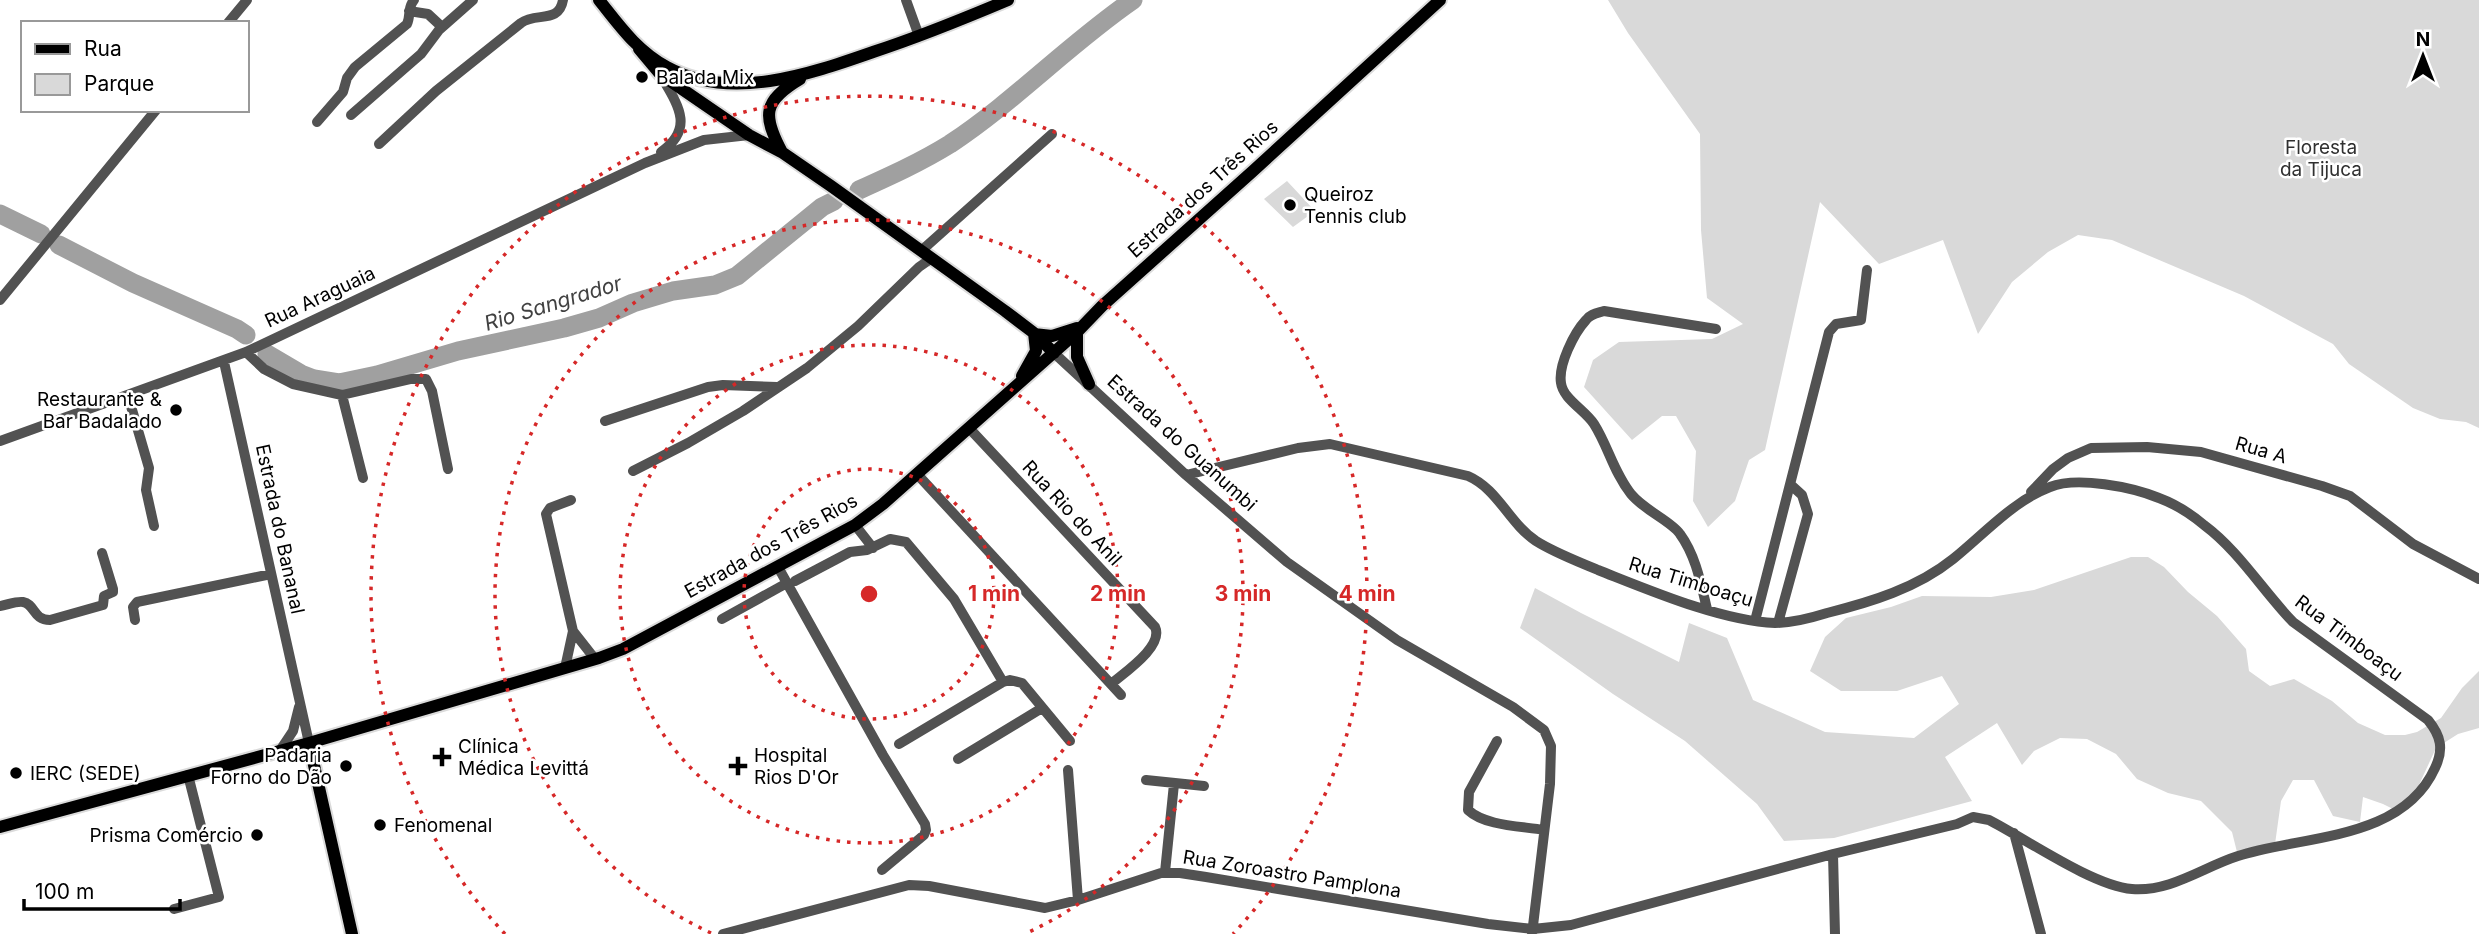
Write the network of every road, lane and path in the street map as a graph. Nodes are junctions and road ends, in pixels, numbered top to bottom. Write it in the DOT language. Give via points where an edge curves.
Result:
graph roads {
  1 [pos="247,0"];
  2 [pos="473,0"];
  3 [pos="563,0"];
  4 [pos="599,0"];
  5 [pos="906,0"];
  6 [pos="1008,0"];
  7 [pos="1440,0"];
  8 [pos="411,5"];
  9 [pos="230,21"];
  10 [pos="442,27"];
  11 [pos="919,36"];
  12 [pos="639,49"];
  13 [pos="660,74"];
  14 [pos="806,75"];
  15 [pos="154,112"];
  16 [pos="351,115"];
  17 [pos="317,122"];
  18 [pos="1052,134"];
  19 [pos="749,135"];
  20 [pos="379,144"];
  21 [pos="783,153"];
  22 [pos="645,163"];
  23 [pos="927,254"];
  24 [pos="1867,270"];
  25 [pos="0,300"];
  26 [pos="1080,329"];
  27 [pos="1716,329"];
  28 [pos="1034,334"];
  29 [pos="246,352"];
  30 [pos="1054,353"];
  31 [pos="224,362"];
  32 [pos="1089,384"];
  33 [pos="1017,385"];
  34 [pos="777,387"];
  35 [pos="342,395"];
  36 [pos="128,396"];
  37 [pos="605,421"];
  38 [pos="969,428"];
  39 [pos="0,441"];
  40 [pos="448,469"];
  41 [pos="633,471"];
  42 [pos="917,474"];
  43 [pos="1186,475"];
  44 [pos="363,478"];
  45 [pos="1791,485"];
  46 [pos="2025,499"];
  47 [pos="571,500"];
  48 [pos="154,526"];
  49 [pos="855,526"];
  50 [pos="873,548"];
  51 [pos="102,553"];
  52 [pos="778,567"];
  53 [pos="271,574"];
  54 [pos="2479,579"];
  55 [pos="791,582"];
  56 [pos="0,606"];
  57 [pos="1707,609"];
  58 [pos="722,619"];
  59 [pos="135,620"];
  60 [pos="1755,621"];
  61 [pos="1778,623"];
  62 [pos="573,631"];
  63 [pos="595,659"];
  64 [pos="565,668"];
  65 [pos="1003,682"];
  66 [pos="1111,684"];
  67 [pos="1121,695"];
  68 [pos="300,704"];
  69 [pos="1042,708"];
  70 [pos="1070,741"];
  71 [pos="1497,741"];
  72 [pos="309,743"];
  73 [pos="899,744"];
  74 [pos="281,749"];
  75 [pos="958,759"];
  76 [pos="1068,771"];
  77 [pos="188,775"];
  78 [pos="1146,780"];
  79 [pos="1174,784"];
  80 [pos="1204,786"];
  81 [pos="0,827"];
  82 [pos="1544,830"];
  83 [pos="2014,833"];
  84 [pos="1833,854"];
  85 [pos="882,870"];
  86 [pos="1165,873"];
  87 [pos="1078,900"];
  88 [pos="174,909"];
  89 [pos="1532,931"];
  90 [pos="352,934"];
  91 [pos="723,934"];
  92 [pos="1835,934"];
  93 [pos="2041,934"];
  1 -- 9 [label="street"];
  2 -- 10 [label="street"];
  3 -- 20 [label="street" via="558,13 521,23"];
  4 -- 12 [label="main road, Estrada do Guanumbi"];
  5 -- 11 [label="street"];
  6 -- 11 [label="main road"];
  7 -- 26 [label="main road, Estrada dos Três Rios"];
  8 -- 10 [label="street"];
  8 -- 17 [label="street" via="407,24 355,67 343,92"];
  10 -- 16 [label="street" via="421,54"];
  11 -- 14 [label="main road"];
  12 -- 13 [label="main road, Estrada do Guanumbi"];
  12 -- 14 [label="main road" via="677,72 716,82"];
  13 -- 19 [label="main road, Estrada do Guanumbi"];
  13 -- 22 [label="street, Rua Araguaia" via="679,109 681,127 677,138"];
  14 -- 21 [label="main road" via="783,89 769,108 772,133"];
  15 -- 25 [label="street"];
  18 -- 23 [label="street"];
  19 -- 21 [label="main road, Estrada do Guanumbi"];
  19 -- 22 [label="street, Rua Araguaia" via="704,139"];
  21 -- 23 [label="main road, Estrada do Guanumbi"];
  22 -- 29 [label="street, Rua Araguaia"];
  23 -- 28 [label="main road, Estrada do Guanumbi"];
  23 -- 34 [label="street" via="832,350"];
  24 -- 45 [label="street" via="1861,320 1836,324 1829,332"];
  26 -- 28 [label="main road" via="1061,335"];
  26 -- 30 [label="main road, Estrada dos Três Rios"];
  26 -- 32 [label="main road" via="1077,357"];
  27 -- 57 [label="street" via="1604,311 1594,314 1566,353 1560,380 1562,389 1594,424 1632,495 1681,534 1698,571"];
  28 -- 30 [label="main road, Estrada do Guanumbi"];
  28 -- 33 [label="main road" via="1034,356"];
  29 -- 31 [label="street, Rua Araguaia"];
  29 -- 35 [label="street" via="264,369 293,384"];
  30 -- 32 [label="street, Estrada do Guanumbi"];
  30 -- 33 [label="main road, Estrada dos Três Rios"];
  31 -- 36 [label="street, Rua Araguaia"];
  31 -- 53 [label="street, Estrada do Bananal"];
  32 -- 43 [label="street, Estrada do Guanumbi"];
  33 -- 38 [label="main road, Estrada dos Três Rios"];
  34 -- 37 [label="street" via="708,387"];
  34 -- 41 [label="street" via="699,437"];
  35 -- 40 [label="street" via="411,379 426,380"];
  35 -- 44 [label="street"];
  36 -- 39 [label="street, Rua Araguaia"];
  36 -- 48 [label="street" via="149,468 146,490"];
  38 -- 42 [label="main road, Estrada dos Três Rios"];
  38 -- 66 [label="street, Rua Rio do Anil" via="1155,627 1157,640 1151,648"];
  42 -- 49 [label="main road, Estrada dos Três Rios"];
  42 -- 66 [label="street"];
  43 -- 57 [label="street, Rua Timboaçu" via="1331,444 1468,476 1486,485 1521,528 1557,553"];
  43 -- 82 [label="street, Estrada do Guanumbi" via="1287,562 1363,617 1544,730 1551,746"];
  45 -- 60 [label="street"];
  45 -- 61 [label="street" via="1802,495 1808,514"];
  46 -- 54 [label="street, Rua A" via="2053,469 2091,448 2201,452 2350,496 2413,544"];
  46 -- 61 [label="street, Rua Timboaçu" via="1929,576 1877,599"];
  46 -- 83 [label="street, Rua Timboaçu" via="2051,486 2095,484 2159,498 2185,512 2229,548 2293,622 2416,710 2441,740 2440,756 2426,786 2395,813 2350,831 2239,856 2165,886 2135,889 2105,881"];
  47 -- 62 [label="street" via="546,514"];
  49 -- 50 [label="street"];
  49 -- 52 [label="main road, Estrada dos Três Rios"];
  50 -- 55 [label="street" via="850,552"];
  50 -- 65 [label="street" via="890,540 906,542 954,599"];
  51 -- 56 [label="street" via="113,589 104,596 103,605 50,620 43,620 22,601"];
  52 -- 55 [label="street"];
  52 -- 63 [label="main road, Estrada dos Três Rios"];
  53 -- 59 [label="street" via="137,601"];
  53 -- 68 [label="street, Estrada do Bananal"];
  55 -- 58 [label="street"];
  55 -- 85 [label="street" via="925,824 924,835"];
  57 -- 60 [label="street, Rua Timboaçu"];
  60 -- 61 [label="street, Rua Timboaçu"];
  62 -- 63 [label="street"];
  62 -- 64 [label="street"];
  63 -- 64 [label="main road, Estrada dos Três Rios"];
  64 -- 72 [label="main road, Estrada dos Três Rios"];
  65 -- 69 [label="street" via="1022,683"];
  65 -- 73 [label="street"];
  66 -- 67 [label="street"];
  68 -- 72 [label="street, Estrada do Bananal"];
  68 -- 74 [label="street" via="293,731"];
  69 -- 70 [label="street"];
  69 -- 75 [label="street"];
  71 -- 82 [label="street" via="1469,792 1468,810 1475,816"];
  72 -- 74 [label="main road, Estrada dos Três Rios"];
  72 -- 90 [label="main road, Estrada do Bananal"];
  74 -- 77 [label="main road, Estrada dos Três Rios"];
  76 -- 87 [label="street"];
  77 -- 81 [label="main road, Estrada dos Três Rios"];
  77 -- 88 [label="street" via="219,897"];
  78 -- 79 [label="street"];
  79 -- 80 [label="street"];
  79 -- 86 [label="street"];
  82 -- 89 [label="street, Estrada do Guanumbi"];
  83 -- 84 [label="street, Rua Timboaçu" via="1973,817"];
  83 -- 93 [label="street"];
  84 -- 89 [label="street, Rua Timboaçu" via="1571,925"];
  84 -- 92 [label="street"];
  86 -- 87 [label="street, Rua Zoroastro Pamplona"];
  86 -- 89 [label="street, Rua Zoroastro Pamplona"];
  87 -- 91 [label="street, Rua Zoroastro Pamplona" via="1045,908 909,885"];
}
